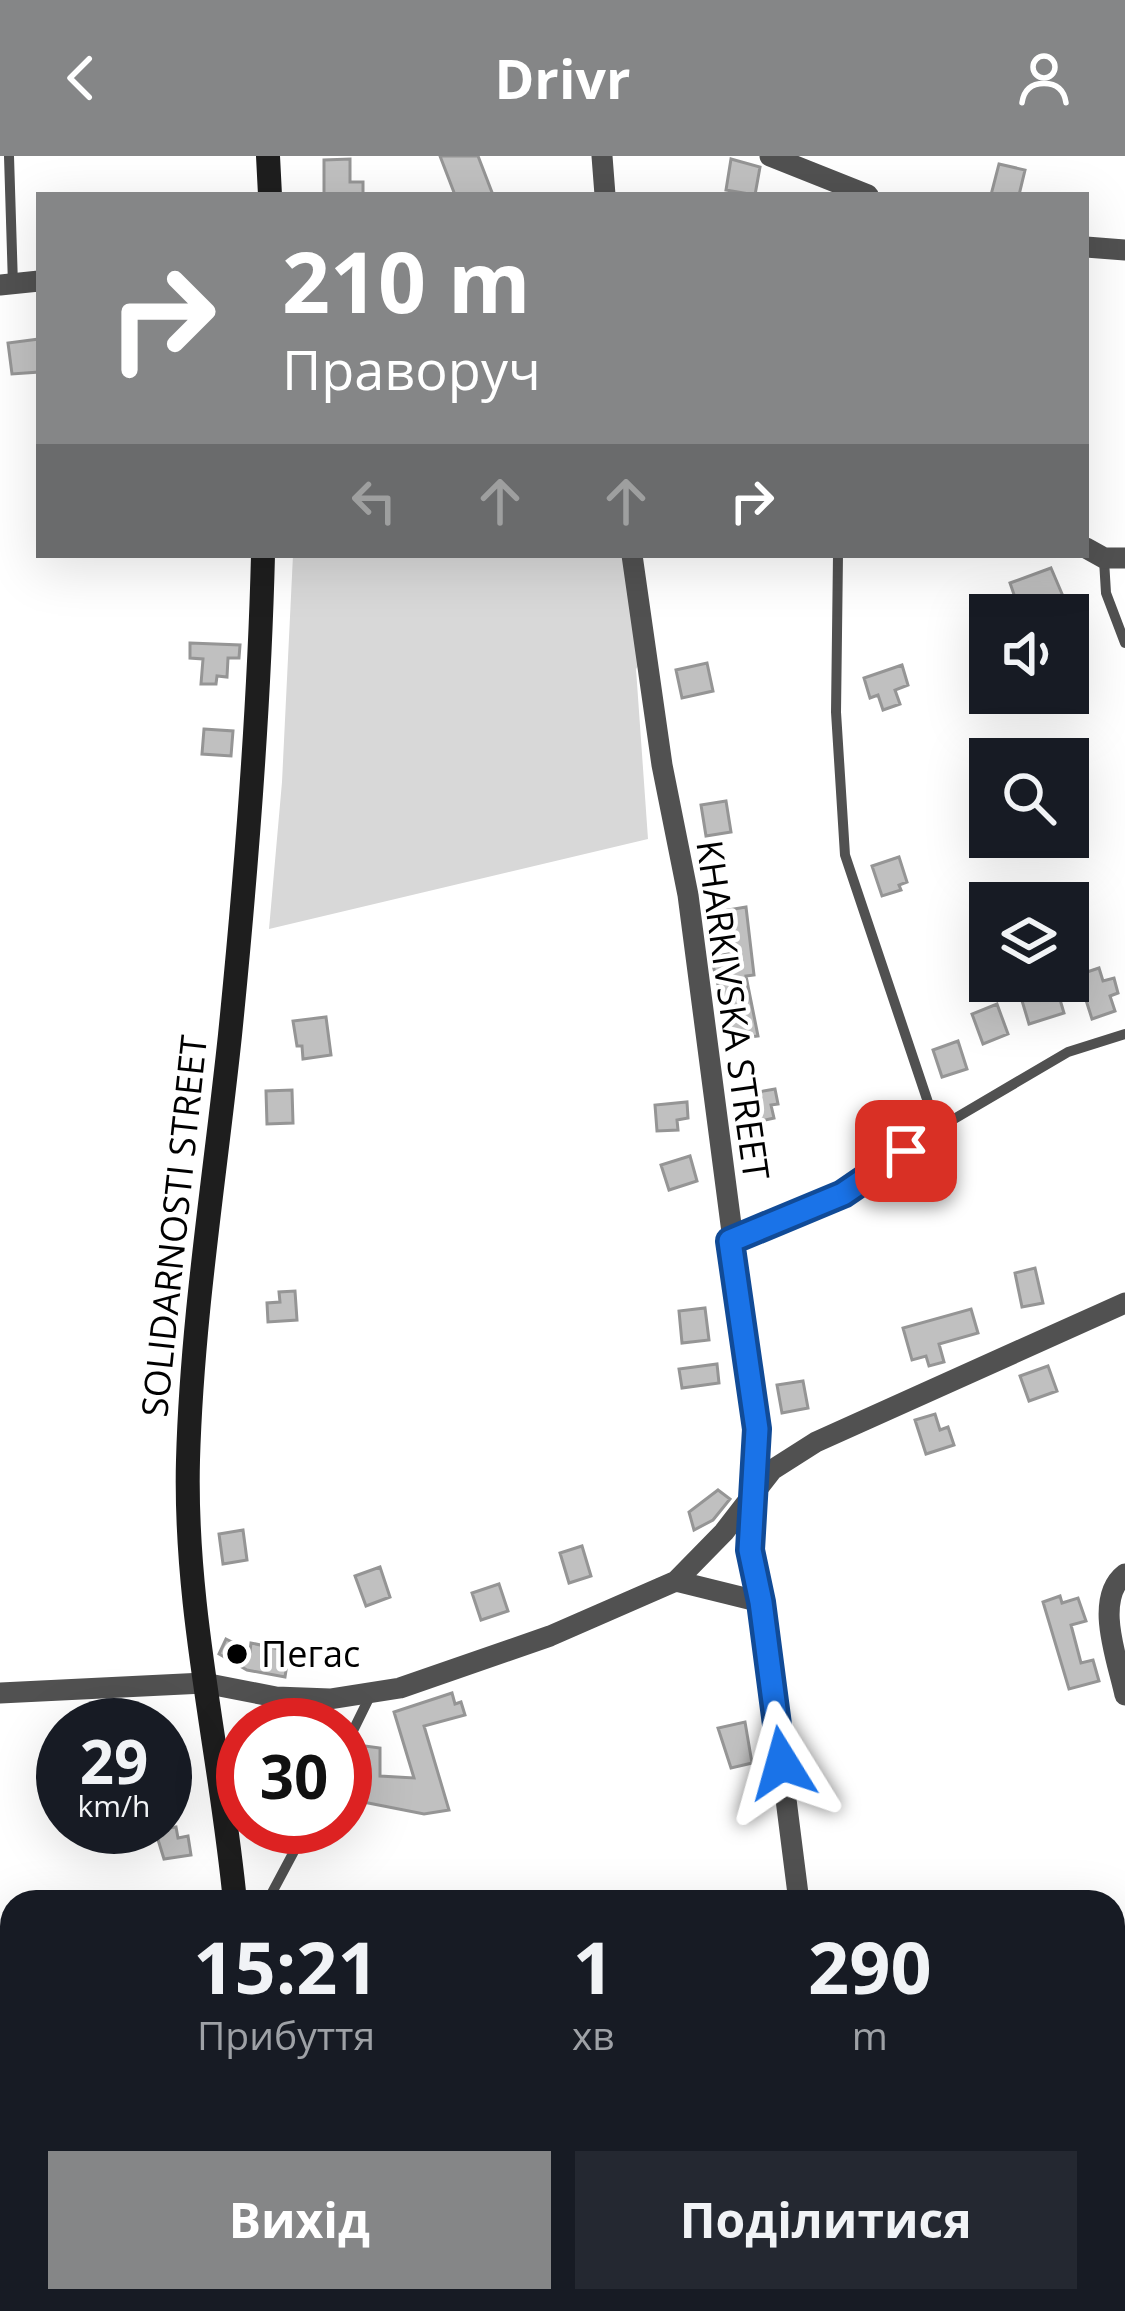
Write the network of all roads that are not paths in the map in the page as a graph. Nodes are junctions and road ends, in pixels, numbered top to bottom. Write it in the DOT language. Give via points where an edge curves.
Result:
graph roads {
  1 [pos="9,156"];
  2 [pos="268,156"];
  3 [pos="602,156"];
  4 [pos="770,156"];
  5 [pos="270,192"];
  6 [pos="605,192"];
  7 [pos="860,192"];
  8 [pos="1089,247"];
  9 [pos="1125,250"];
  10 [pos="7,285"];
  11 [pos="1105,555"];
  12 [pos="263,558"];
  13 [pos="632,558"];
  14 [pos="838,558"];
  15 [pos="1125,643"];
  16 [pos="1125,1034"];
  17 [pos="938,1129"];
  18 [pos="730,1241"];
  19 [pos="1125,1303"];
  20 [pos="751,1498"];
  21 [pos="1125,1574"];
  22 [pos="676,1581"];
  23 [pos="761,1602"];
  24 [pos="204,1683"];
  25 [pos="372,1692"];
  26 [pos="0,1693"];
  27 [pos="1125,1695"];
  28 [pos="369,1698"];
  29 [pos="292,1854"];
  30 [pos="233,1890"];
  31 [pos="273,1890"];
  32 [pos="797,1890"];
  1 -- 10 [label="lane"];
  2 -- 5 [label="main road"];
  3 -- 6 [label="street"];
  4 -- 7 [label="street"];
  8 -- 9 [label="street"];
  11 -- 15 [label="lane" via="1106,593"];
  12 -- 24 [label="main road, SOLIDARNOSTI STREET" via="260,674 188,1463"];
  13 -- 18 [label="street, KHARKIVSKA STREET" via="688,895"];
  14 -- 17 [label="lane" via="845,855"];
  16 -- 17 [label="lane" via="1068,1052"];
  17 -- 18 [label="lane" via="843,1194"];
  18 -- 20 [label="street, KHARKIVSKA STREET" via="757,1429"];
  19 -- 20 [label="street" via="816,1442 772,1470"];
  20 -- 22 [label="street"];
  20 -- 23 [label="street, KHARKIVSKA STREET"];
  21 -- 27 [label="street" via="1108,1608"];
  22 -- 23 [label="street"];
  22 -- 25 [label="street" via="550,1636"];
  23 -- 32 [label="street, KHARKIVSKA STREET"];
  24 -- 25 [label="street" via="330,1699"];
  24 -- 26 [label="street"];
  24 -- 30 [label="main road, SOLIDARNOSTI STREET"];
  25 -- 28 [label="lane"];
  29 -- 31 [label="lane"];
}
